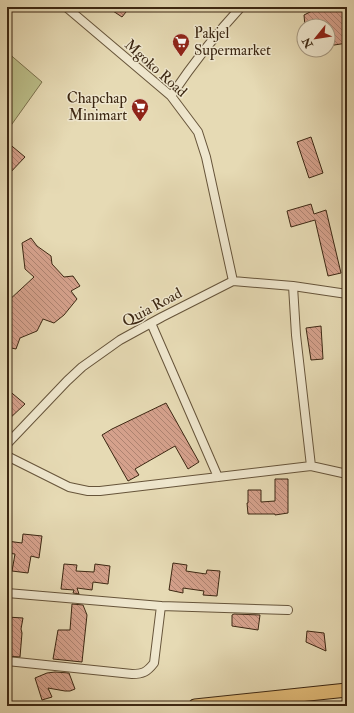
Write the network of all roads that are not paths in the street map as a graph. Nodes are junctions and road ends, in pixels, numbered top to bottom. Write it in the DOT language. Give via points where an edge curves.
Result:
graph roads {
  1 [pos="66,7"];
  2 [pos="241,7"];
  3 [pos="171,96"];
  4 [pos="233,281"];
  5 [pos="293,286"];
  6 [pos="347,294"];
  7 [pos="151,323"];
  8 [pos="7,444"];
  9 [pos="7,456"];
  10 [pos="311,466"];
  11 [pos="347,474"];
  12 [pos="218,477"];
  13 [pos="7,593"];
  14 [pos="161,606"];
  15 [pos="288,610"];
  16 [pos="7,661"];
  17 [pos="347,690"];
  18 [pos="195,706"];
  1 -- 3 [label="street, Mgoko Road"];
  2 -- 3 [label="street" via="208,45"];
  3 -- 4 [label="street, Mgoko Road" via="198,132 206,157"];
  4 -- 5 [label="street"];
  4 -- 7 [label="street, Quia Road"];
  5 -- 6 [label="street"];
  5 -- 10 [label="street"];
  7 -- 8 [label="street, Quia Road" via="120,340 82,367"];
  7 -- 12 [label="street"];
  9 -- 12 [label="street" via="70,487 88,491"];
  10 -- 11 [label="street"];
  10 -- 12 [label="street"];
  13 -- 14 [label="street"];
  14 -- 15 [label="street"];
  14 -- 16 [label="street" via="154,663 140,674"];
  17 -- 18 [label="highway"];
}
